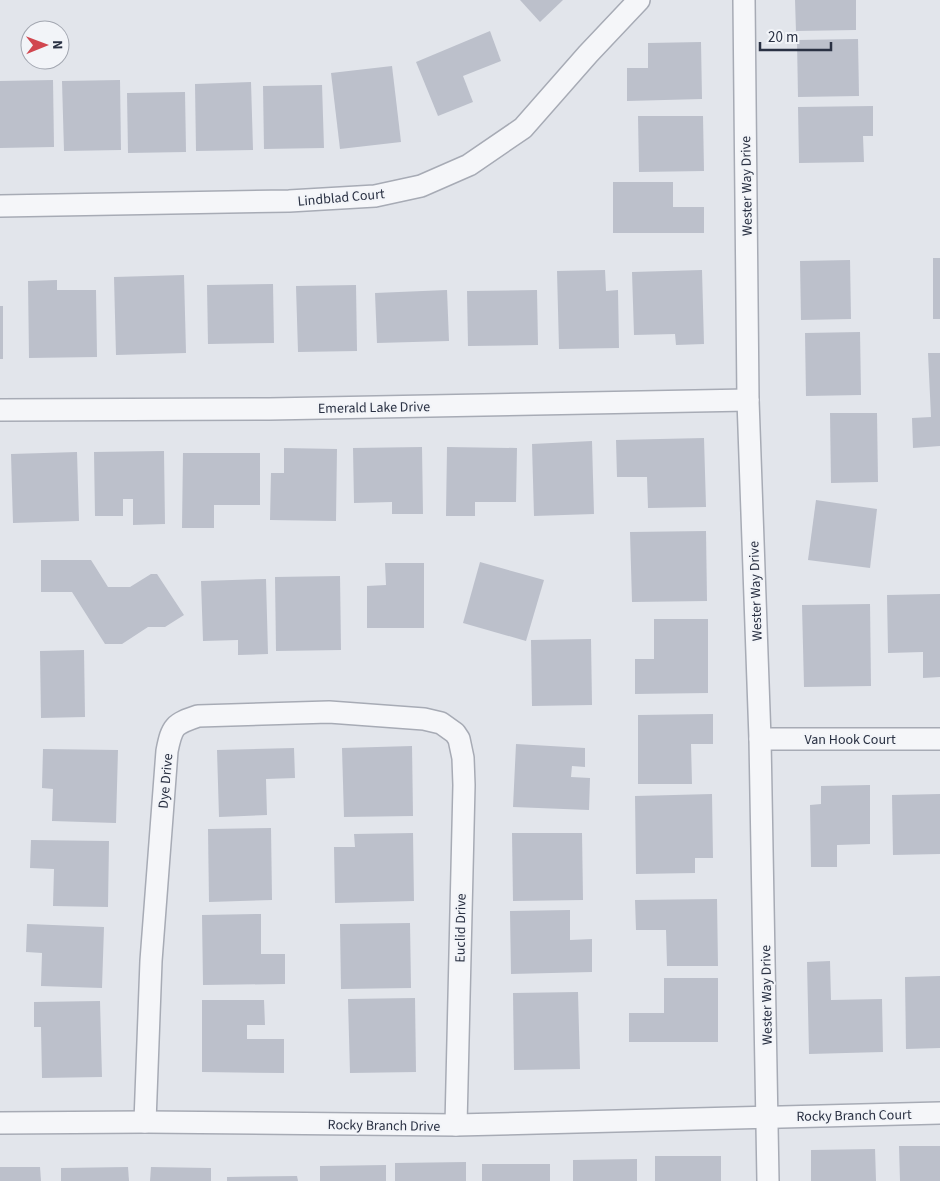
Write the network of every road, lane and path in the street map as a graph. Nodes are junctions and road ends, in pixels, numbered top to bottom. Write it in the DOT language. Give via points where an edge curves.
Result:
graph roads {
  1 [pos="639,0"];
  2 [pos="744,0"];
  3 [pos="0,206"];
  4 [pos="748,400"];
  5 [pos="0,410"];
  6 [pos="455,733"];
  7 [pos="760,739"];
  8 [pos="940,739"];
  9 [pos="940,1113"];
  10 [pos="768,1117"];
  11 [pos="145,1122"];
  12 [pos="0,1123"];
  13 [pos="456,1126"];
  14 [pos="768,1181"];
  1 -- 3 [label="street, Lindblad Court" via="523,128 469,164 421,186 375,196 289,201"];
  2 -- 4 [label="street, Wester Way Drive"];
  4 -- 5 [label="street, Emerald Lake Drive" via="269,409"];
  4 -- 7 [label="street, Wester Way Drive"];
  6 -- 11 [label="street, Dye Drive" via="441,723 424,718 329,712 198,716 181,722 171,731 151,962"];
  6 -- 13 [label="street, Euclid Drive" via="463,758 464,785"];
  7 -- 8 [label="street, Van Hook Court"];
  7 -- 10 [label="street, Wester Way Drive"];
  9 -- 10 [label="street, Rocky Branch Court"];
  10 -- 13 [label="street, Rocky Branch Drive"];
  10 -- 14 [label="street, Wester Way Drive"];
  11 -- 12 [label="street, Rocky Branch Drive"];
  11 -- 13 [label="street, Rocky Branch Drive"];
}
